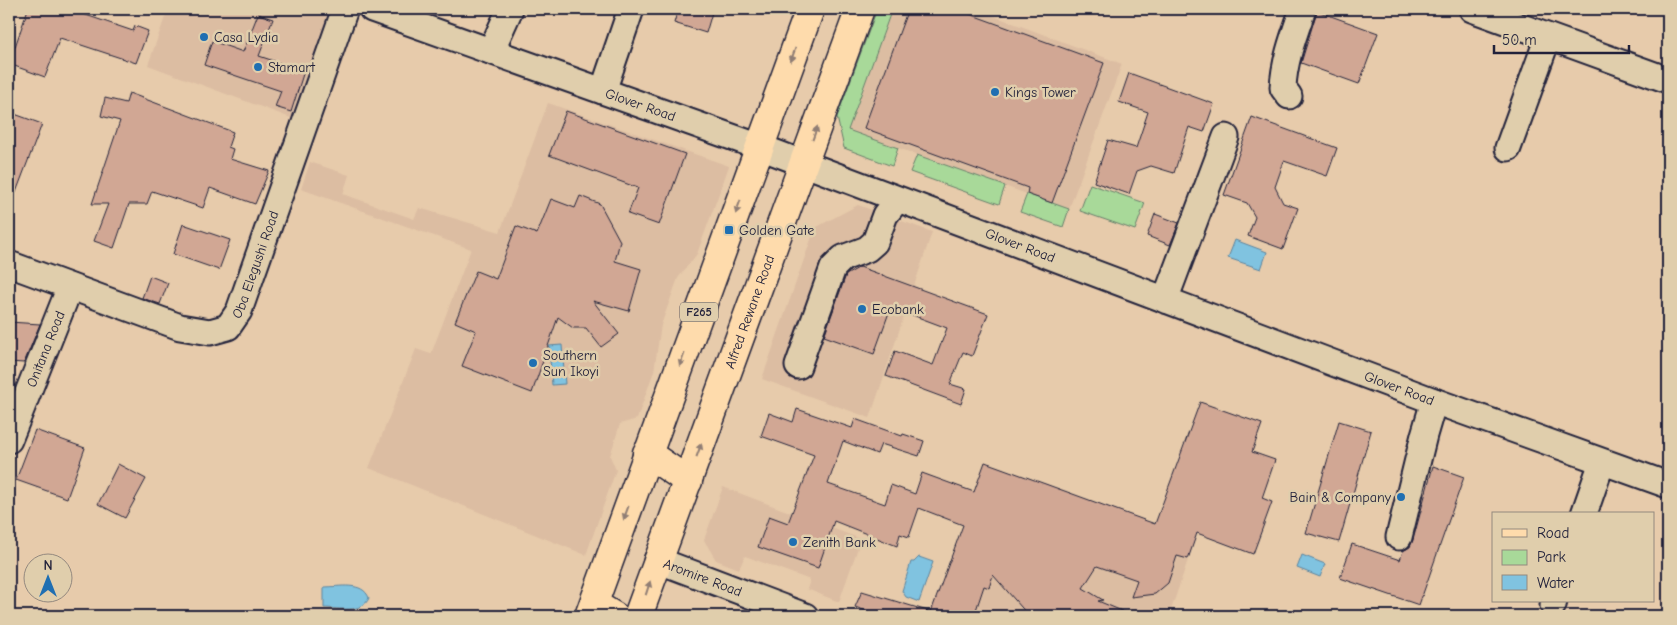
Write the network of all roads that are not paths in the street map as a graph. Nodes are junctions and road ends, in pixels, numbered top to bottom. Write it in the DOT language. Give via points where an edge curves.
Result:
graph roads {
  1 [pos="345,9"];
  2 [pos="372,9"];
  3 [pos="510,9"];
  4 [pos="631,9"];
  5 [pos="810,9"];
  6 [pos="860,9"];
  7 [pos="1303,9"];
  8 [pos="1472,9"];
  9 [pos="1548,36"];
  10 [pos="491,50"];
  11 [pos="1668,80"];
  12 [pos="603,91"];
  13 [pos="1289,96"];
  14 [pos="1226,137"];
  15 [pos="760,147"];
  16 [pos="1508,148"];
  17 [pos="804,163"];
  18 [pos="897,200"];
  19 [pos="9,264"];
  20 [pos="70,287"];
  21 [pos="1164,300"];
  22 [pos="798,366"];
  23 [pos="1434,401"];
  24 [pos="9,440"];
  25 [pos="647,453"];
  26 [pos="1602,462"];
  27 [pos="688,481"];
  28 [pos="1668,484"];
  29 [pos="1585,512"];
  30 [pos="1399,537"];
  31 [pos="657,560"];
  32 [pos="599,612"];
  33 [pos="638,616"];
  34 [pos="805,616"];
  1 -- 20 [label="street, Oba Elegushi Road" via="239,311 228,327 210,332 180,327"];
  2 -- 10 [label="street, Glover Road"];
  3 -- 10 [label="street"];
  4 -- 12 [label="street"];
  5 -- 15 [label="main road, F265, one-way"];
  17 -- 6 [label="main road, Alfred Rewane Road, one-way"];
  7 -- 13 [label="street" via="1283,79 1283,88"];
  8 -- 9 [label="street"];
  9 -- 11 [label="street"];
  9 -- 16 [label="street"];
  10 -- 12 [label="street, Glover Road"];
  12 -- 15 [label="street, Glover Road"];
  14 -- 21 [label="street"];
  15 -- 17 [label="street, Glover Road"];
  15 -- 25 [label="main road, F265, one-way"];
  17 -- 18 [label="street, Glover Road"];
  27 -- 17 [label="main road, Alfred Rewane Road, one-way"];
  18 -- 21 [label="street, Glover Road"];
  18 -- 22 [label="street" via="885,215 875,242 867,249 843,258 833,268"];
  19 -- 20 [label="street, Oba Elegushi Road"];
  20 -- 24 [label="street, Onitana Road"];
  21 -- 23 [label="street, Glover Road"];
  23 -- 26 [label="street, Glover Road"];
  23 -- 30 [label="street"];
  25 -- 27 [label="main road"];
  25 -- 32 [label="main road, F265, one-way"];
  26 -- 28 [label="street, Glover Road"];
  26 -- 29 [label="street"];
  27 -- 31 [label="main road, Alfred Rewane Road"];
  33 -- 31 [label="main road, Alfred Rewane Road, one-way"];
  31 -- 34 [label="street, Aromire Road"];
}
